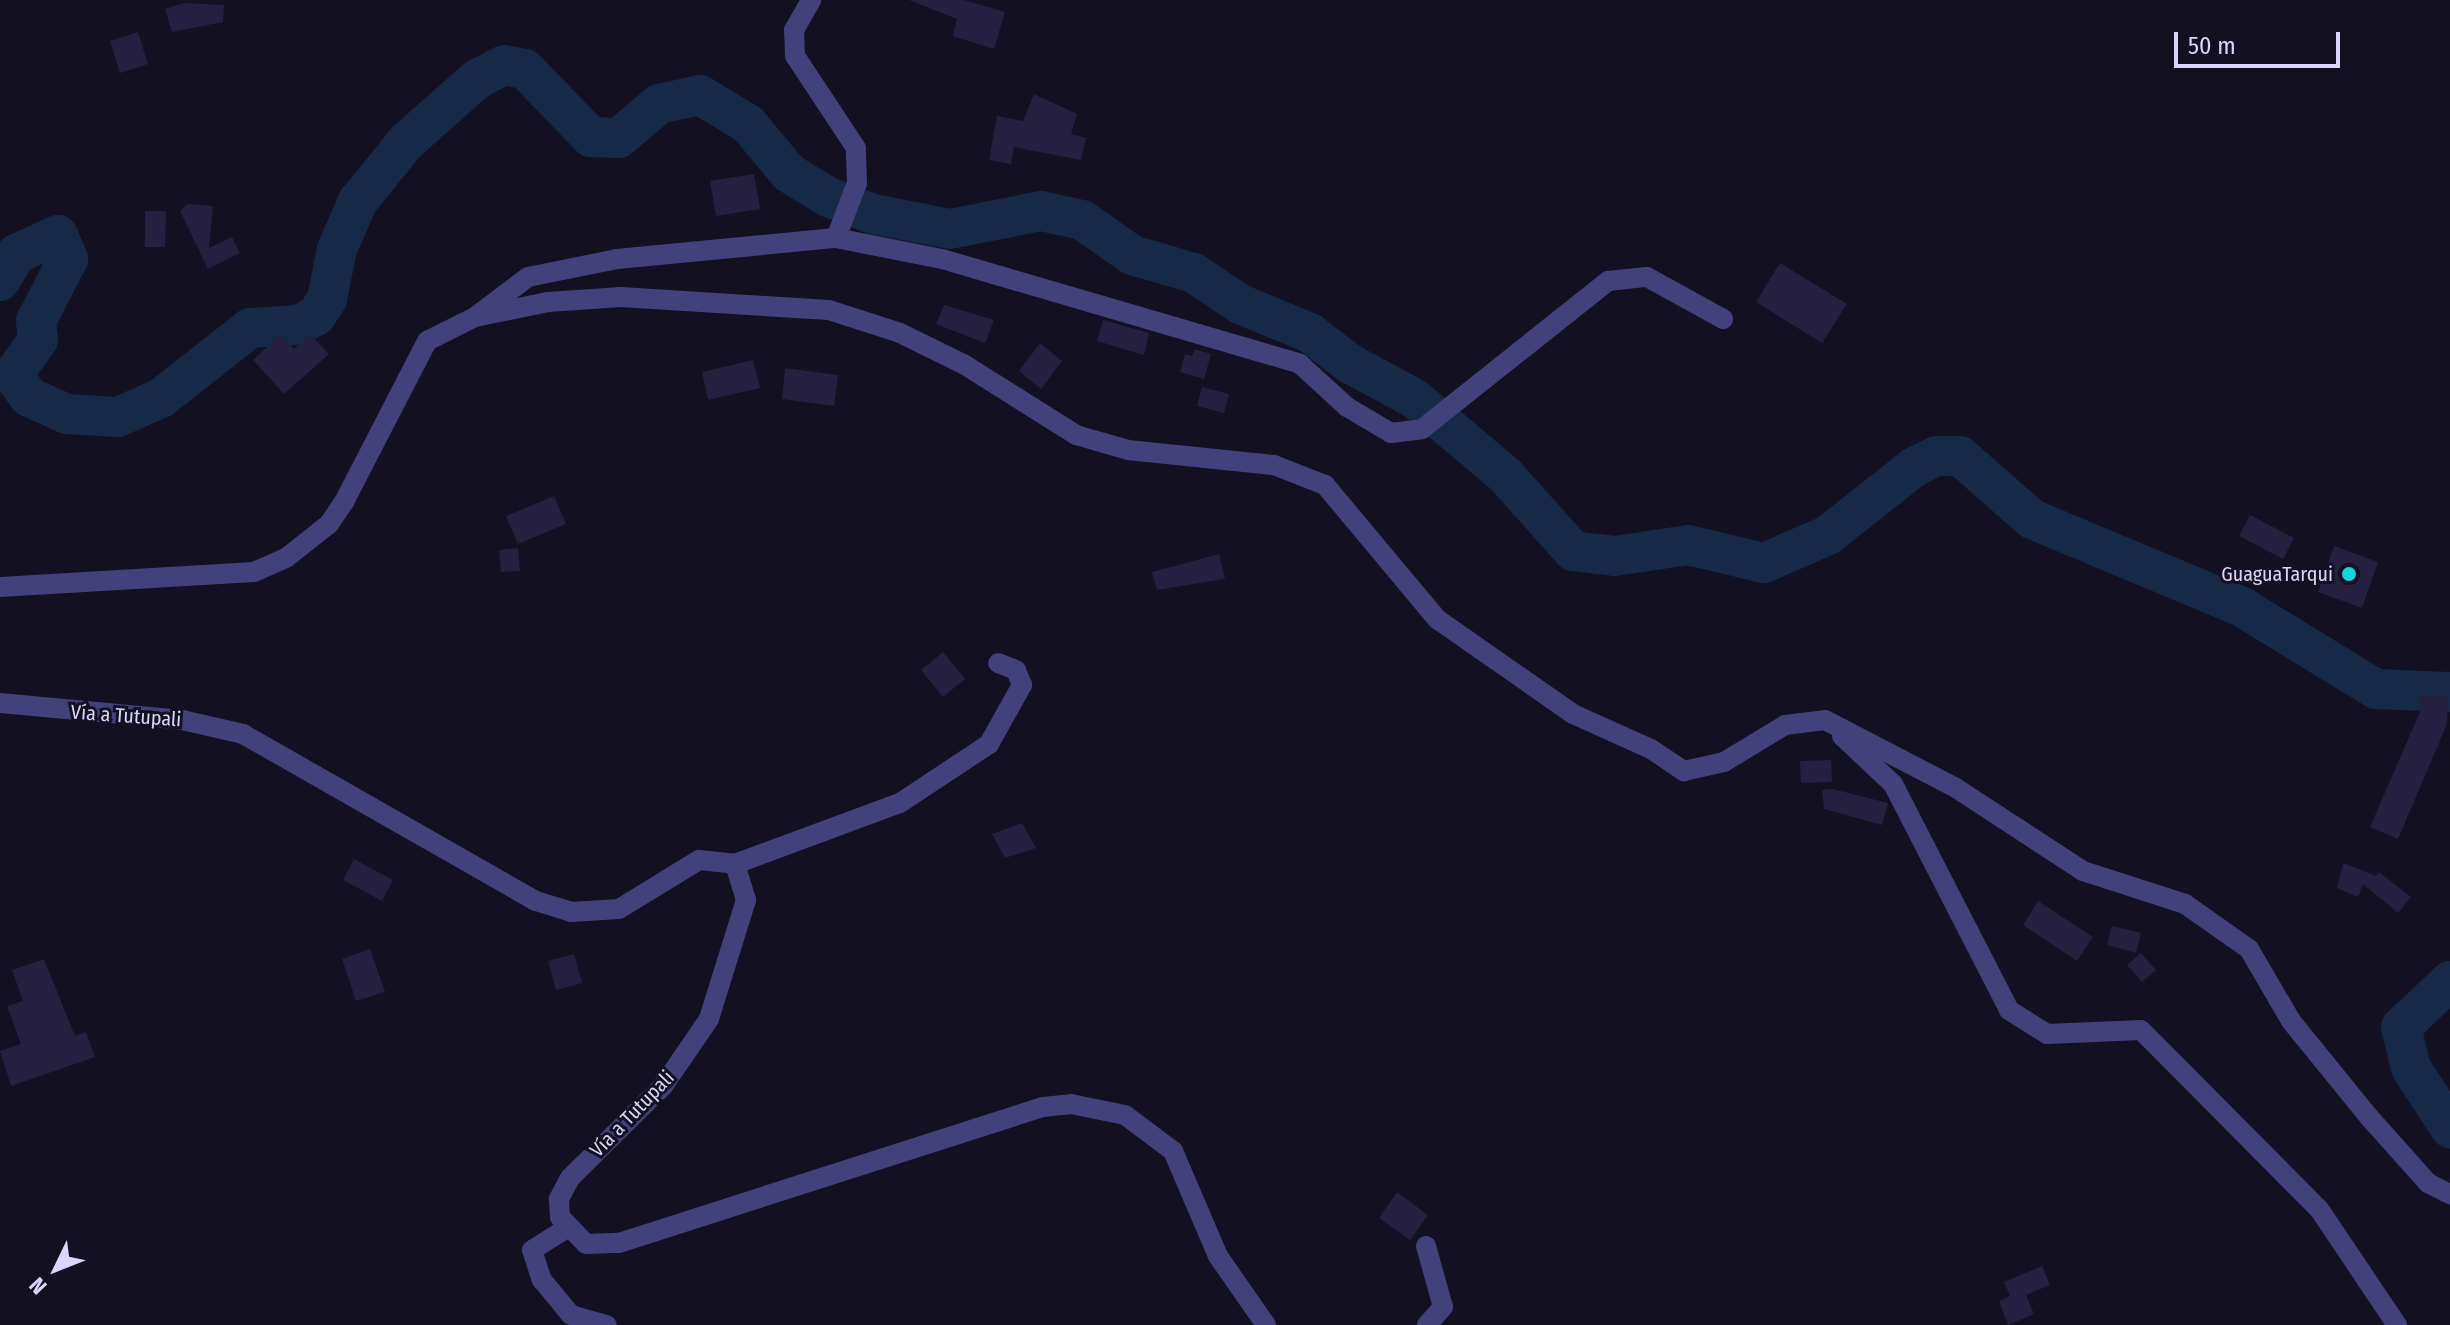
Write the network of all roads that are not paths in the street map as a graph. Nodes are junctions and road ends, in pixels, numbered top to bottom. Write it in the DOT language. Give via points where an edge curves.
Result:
graph roads {
  1 [pos="811,0"];
  2 [pos="839,229"];
  3 [pos="475,317"];
  4 [pos="1723,319"];
  5 [pos="0,587"];
  6 [pos="998,663"];
  7 [pos="0,703"];
  8 [pos="1825,720"];
  9 [pos="735,864"];
  10 [pos="2450,1194"];
  11 [pos="567,1228"];
  12 [pos="1426,1246"];
  13 [pos="607,1325"];
  14 [pos="1266,1325"];
  15 [pos="1427,1325"];
  16 [pos="2397,1325"];
  1 -- 2 [label="street" via="792,45 852,138 857,183"];
  2 -- 3 [label="street" via="617,259 528,277"];
  2 -- 4 [label="street" via="1300,364 1347,407 1391,433 1429,422 1447,404 1502,370 1608,281 1647,277"];
  3 -- 5 [label="street" via="427,341 344,502 329,524 286,558 254,572"];
  3 -- 8 [label="street" via="548,302 621,297 829,310 900,333 965,365 1076,435 1128,450 1274,465 1325,485 1437,619 1573,714 1651,749 1684,771 1724,762 1785,725"];
  6 -- 9 [label="street" via="1016,670 1022,685 989,744 900,803"];
  7 -- 9 [label="street, Vía a Tutupali" via="182,720 243,734 536,901 571,912 619,909 699,860"];
  8 -- 10 [label="street" via="1956,788 2083,871 2185,904 2249,949 2291,1021 2369,1117 2428,1183"];
  8 -- 16 [label="street" via="1893,784 2009,1010 2047,1034 2141,1030 2319,1209"];
  9 -- 11 [label="street, Vía a Tutupali" via="746,900 709,1019 663,1086 570,1178 558,1208"];
  11 -- 13 [label="street" via="532,1250 542,1280 571,1315"];
  11 -- 14 [label="street" via="586,1244 619,1243 1043,1107 1071,1104 1125,1115 1173,1151 1218,1256"];
  12 -- 15 [label="street" via="1443,1307"];
}
